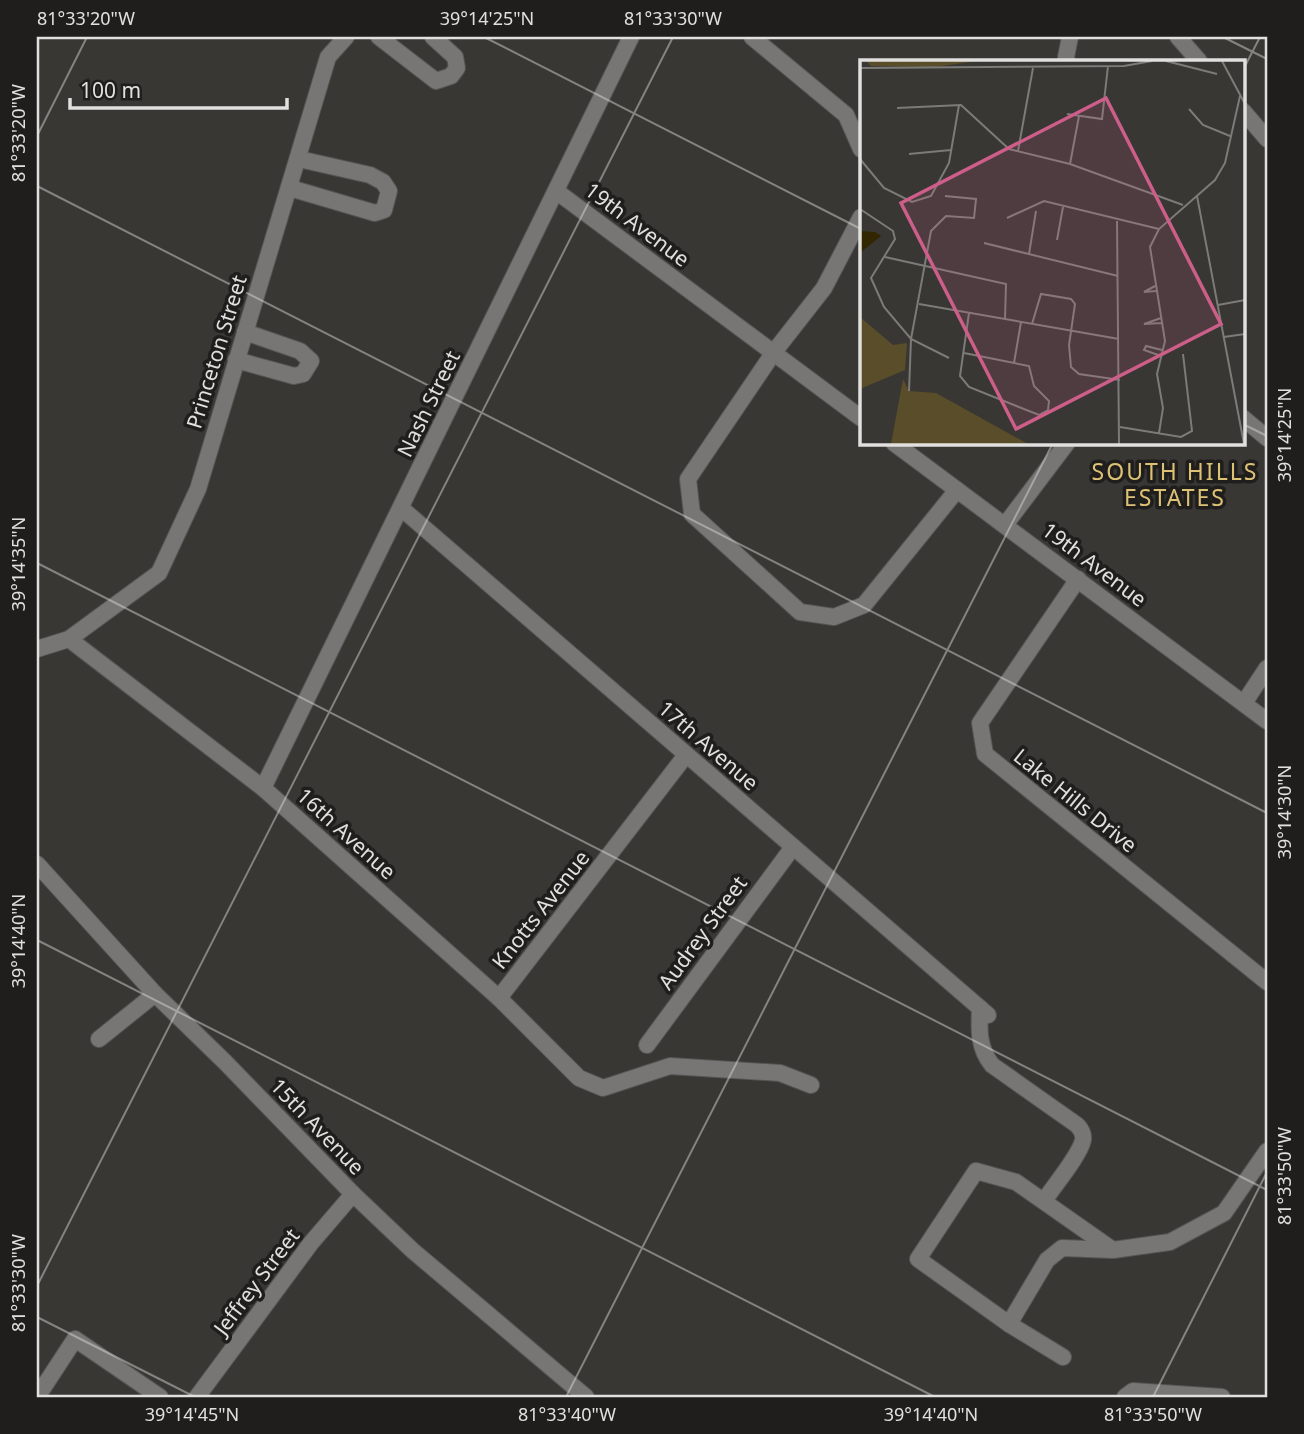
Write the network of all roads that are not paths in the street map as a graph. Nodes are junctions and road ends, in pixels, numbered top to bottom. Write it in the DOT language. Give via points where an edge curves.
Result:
graph roads {
  1 [pos="346,37"];
  2 [pos="379,37"];
  3 [pos="433,37"];
  4 [pos="631,37"];
  5 [pos="752,37"];
  6 [pos="1070,37"];
  7 [pos="1178,37"];
  8 [pos="1067,60"];
  9 [pos="1198,60"];
  10 [pos="1244,112"];
  11 [pos="1267,139"];
  12 [pos="860,147"];
  13 [pos="299,159"];
  14 [pos="290,188"];
  15 [pos="556,191"];
  16 [pos="860,219"];
  17 [pos="245,332"];
  18 [pos="774,352"];
  19 [pos="236,360"];
  20 [pos="860,417"];
  21 [pos="1244,419"];
  22 [pos="1267,438"];
  23 [pos="895,444"];
  24 [pos="1066,444"];
  25 [pos="957,490"];
  26 [pos="401,508"];
  27 [pos="1005,525"];
  28 [pos="1078,579"];
  29 [pos="69,639"];
  30 [pos="37,649"];
  31 [pos="1267,668"];
  32 [pos="1244,702"];
  33 [pos="1267,721"];
  34 [pos="686,755"];
  35 [pos="263,788"];
  36 [pos="793,847"];
  37 [pos="37,864"];
  38 [pos="1267,982"];
  39 [pos="155,993"];
  40 [pos="499,998"];
  41 [pos="99,1039"];
  42 [pos="648,1045"];
  43 [pos="811,1085"];
  44 [pos="1267,1151"];
  45 [pos="353,1194"];
  46 [pos="1044,1201"];
  47 [pos="1113,1250"];
  48 [pos="1009,1324"];
  49 [pos="1063,1357"];
  50 [pos="583,1396"];
  51 [pos="37,1397"];
  52 [pos="160,1397"];
  53 [pos="197,1397"];
  54 [pos="1125,1397"];
  55 [pos="1222,1397"];
  1 -- 13 [label="street, Princeton Street" via="328,57"];
  2 -- 3 [label="street" via="436,81 451,76 457,68 455,57"];
  4 -- 15 [label="street, Nash Street"];
  5 -- 12 [label="street" via="846,114"];
  6 -- 8 [label="street"];
  7 -- 9 [label="street"];
  10 -- 11 [label="street"];
  13 -- 14 [label="street, Princeton Street"];
  13 -- 14 [label="street" via="383,182 389,191 388,201 384,210 375,213"];
  14 -- 17 [label="street, Princeton Street"];
  15 -- 18 [label="street, 19th Avenue"];
  15 -- 26 [label="street, Nash Street"];
  16 -- 18 [label="street" via="824,288"];
  17 -- 19 [label="street, Princeton Street"];
  17 -- 19 [label="street" via="300,351 311,361 303,374 294,376"];
  18 -- 20 [label="street, 19th Avenue"];
  18 -- 25 [label="street" via="688,479 692,514 800,612 834,617 864,605"];
  19 -- 29 [label="street, Princeton Street" via="198,489 159,573"];
  21 -- 22 [label="street"];
  23 -- 25 [label="street, 19th Avenue"];
  24 -- 27 [label="street"];
  25 -- 27 [label="street, 19th Avenue"];
  26 -- 34 [label="street, 17th Avenue"];
  26 -- 35 [label="street, Nash Street"];
  27 -- 28 [label="street, 19th Avenue"];
  28 -- 32 [label="street, 19th Avenue"];
  28 -- 38 [label="street, Lake Hills Drive" via="981,723 985,754"];
  29 -- 30 [label="street, Princeton Street"];
  29 -- 35 [label="street, 16th Avenue"];
  31 -- 32 [label="street"];
  32 -- 33 [label="street, 19th Avenue"];
  34 -- 36 [label="street, 17th Avenue"];
  34 -- 40 [label="street, Knotts Avenue"];
  35 -- 40 [label="street, 16th Avenue"];
  36 -- 42 [label="street, Audrey Street"];
  36 -- 46 [label="street, 17th Avenue" via="984,1011 979,1037 986,1058 1083,1132 1078,1150"];
  37 -- 39 [label="street, 15th Avenue"];
  39 -- 41 [label="street"];
  39 -- 45 [label="street, 15th Avenue"];
  40 -- 43 [label="street, 16th Avenue" via="579,1078 603,1088 670,1066 780,1073"];
  44 -- 47 [label="street" via="1224,1213 1170,1242"];
  45 -- 50 [label="street, 15th Avenue"];
  45 -- 53 [label="street, Jeffrey Street"];
  46 -- 47 [label="street"];
  46 -- 48 [label="street" via="1016,1182 976,1171 918,1259"];
  47 -- 48 [label="street" via="1062,1248 1047,1261"];
  48 -- 49 [label="street"];
  51 -- 52 [label="street" via="75,1339"];
  54 -- 55 [label="street" via="1133,1391"];
}
